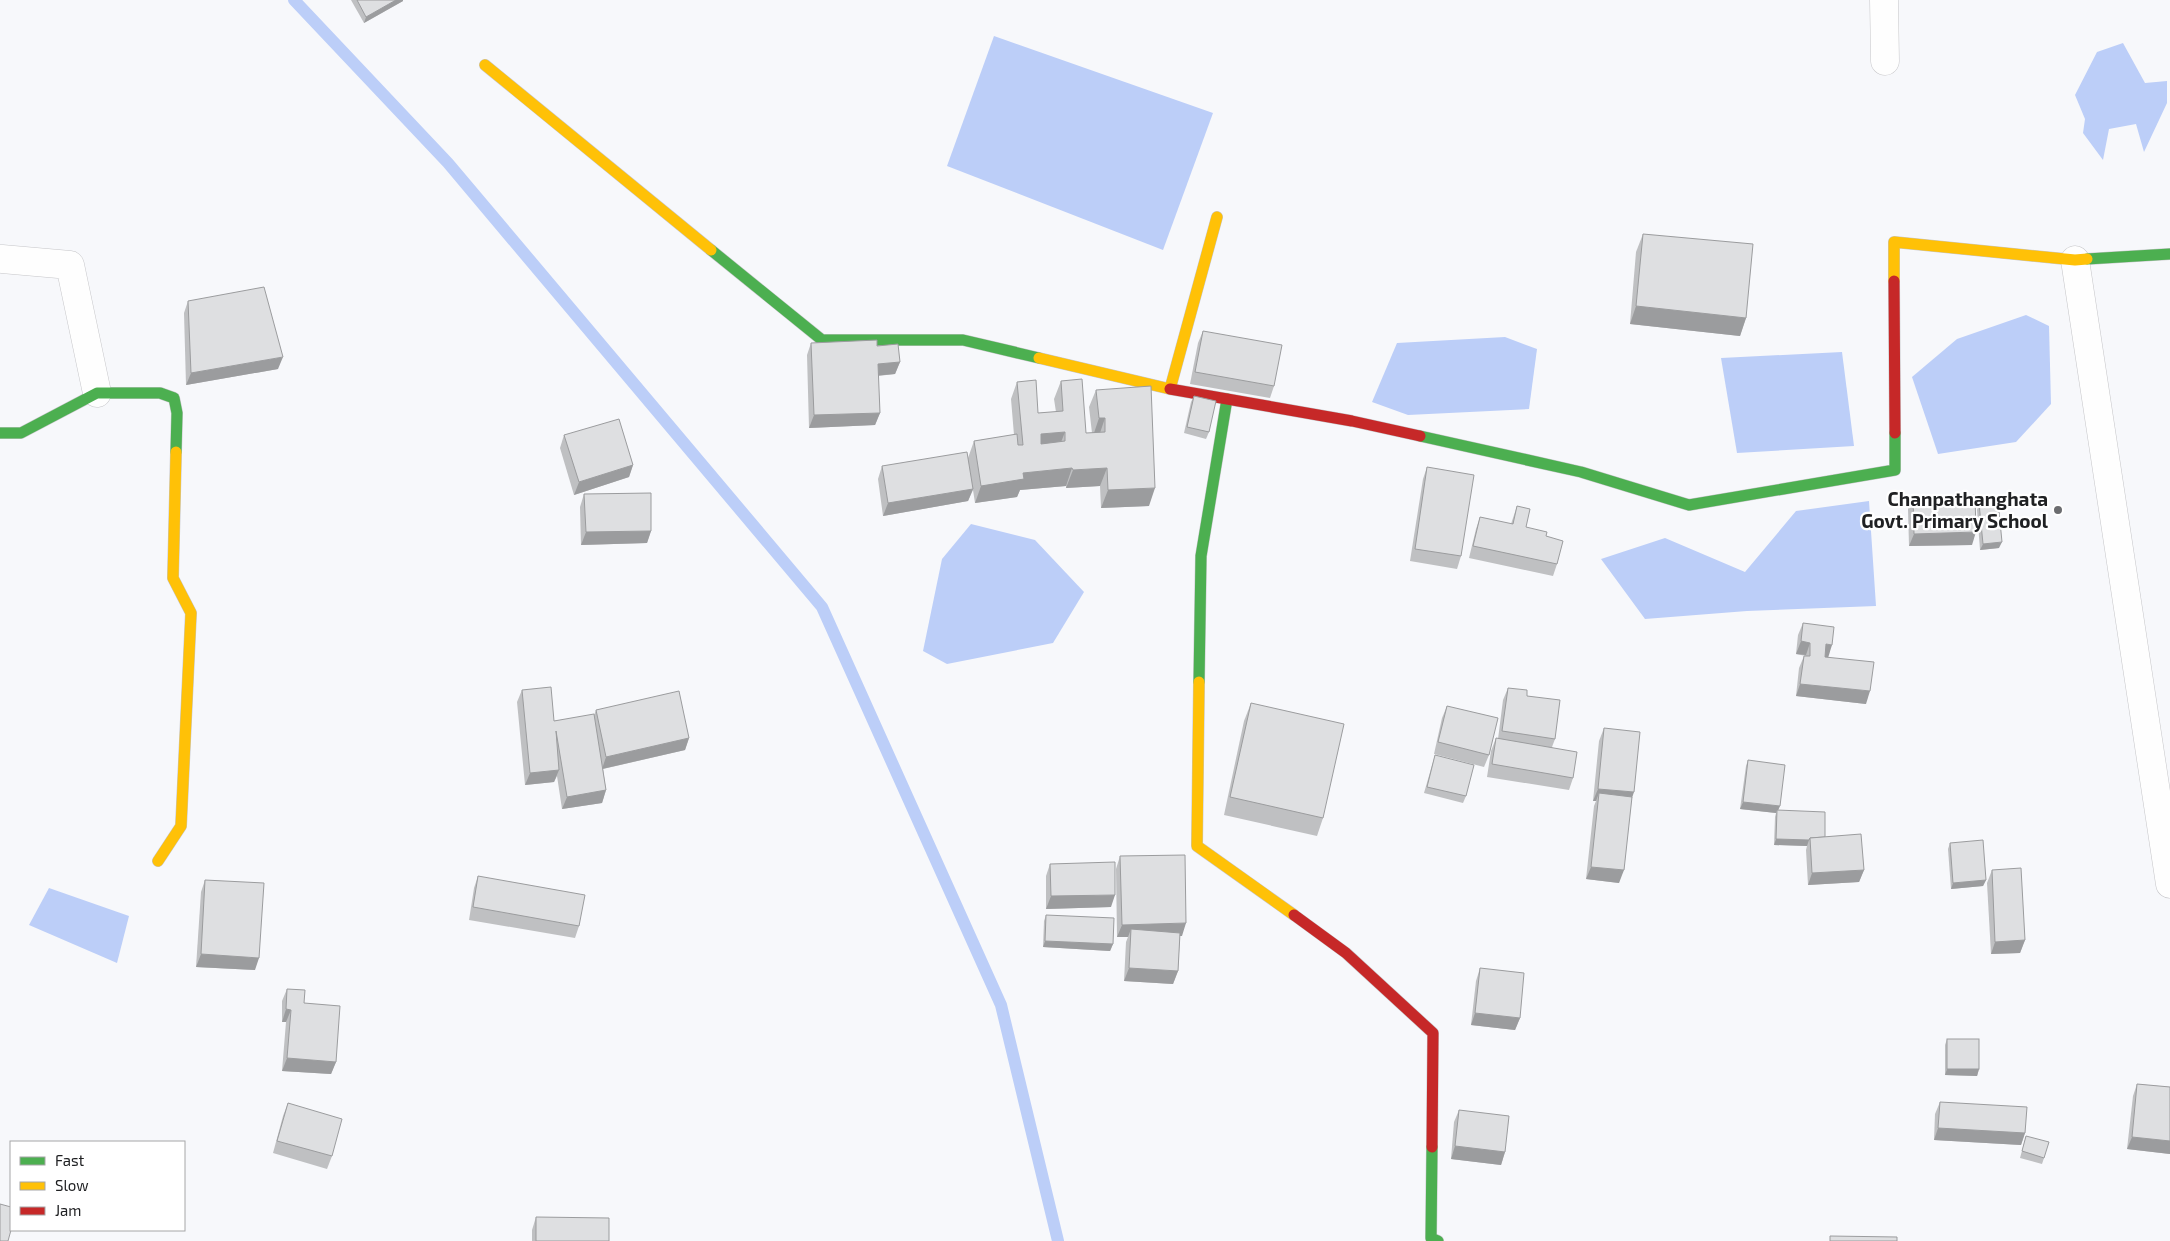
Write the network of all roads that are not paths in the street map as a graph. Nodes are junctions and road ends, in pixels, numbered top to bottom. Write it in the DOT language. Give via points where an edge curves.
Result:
graph roads {
  1 [pos="1884,0"];
  2 [pos="1885,60"];
  3 [pos="485,65"];
  4 [pos="1217,216"];
  5 [pos="2170,254"];
  6 [pos="2,259"];
  7 [pos="2075,260"];
  8 [pos="1170,389"];
  9 [pos="97,393"];
  10 [pos="1227,399"];
  11 [pos="0,433"];
  12 [pos="158,861"];
  13 [pos="2170,884"];
  14 [pos="1438,1241"];
  1 -- 2 [label="street"];
  3 -- 8 [label="street" via="822,340 963,340"];
  4 -- 8 [label="street"];
  5 -- 7 [label="street"];
  6 -- 9 [label="street" via="70,265"];
  7 -- 10 [label="street" via="1894,242 1895,470 1689,505 1582,472 1352,421"];
  7 -- 13 [label="street"];
  8 -- 10 [label="street"];
  9 -- 11 [label="street" via="21,433"];
  9 -- 12 [label="street" via="160,393 174,398 177,413 173,578 191,613 180,826"];
  10 -- 14 [label="street" via="1200,556 1196,846 1346,953 1433,1034 1431,1238"];
}
